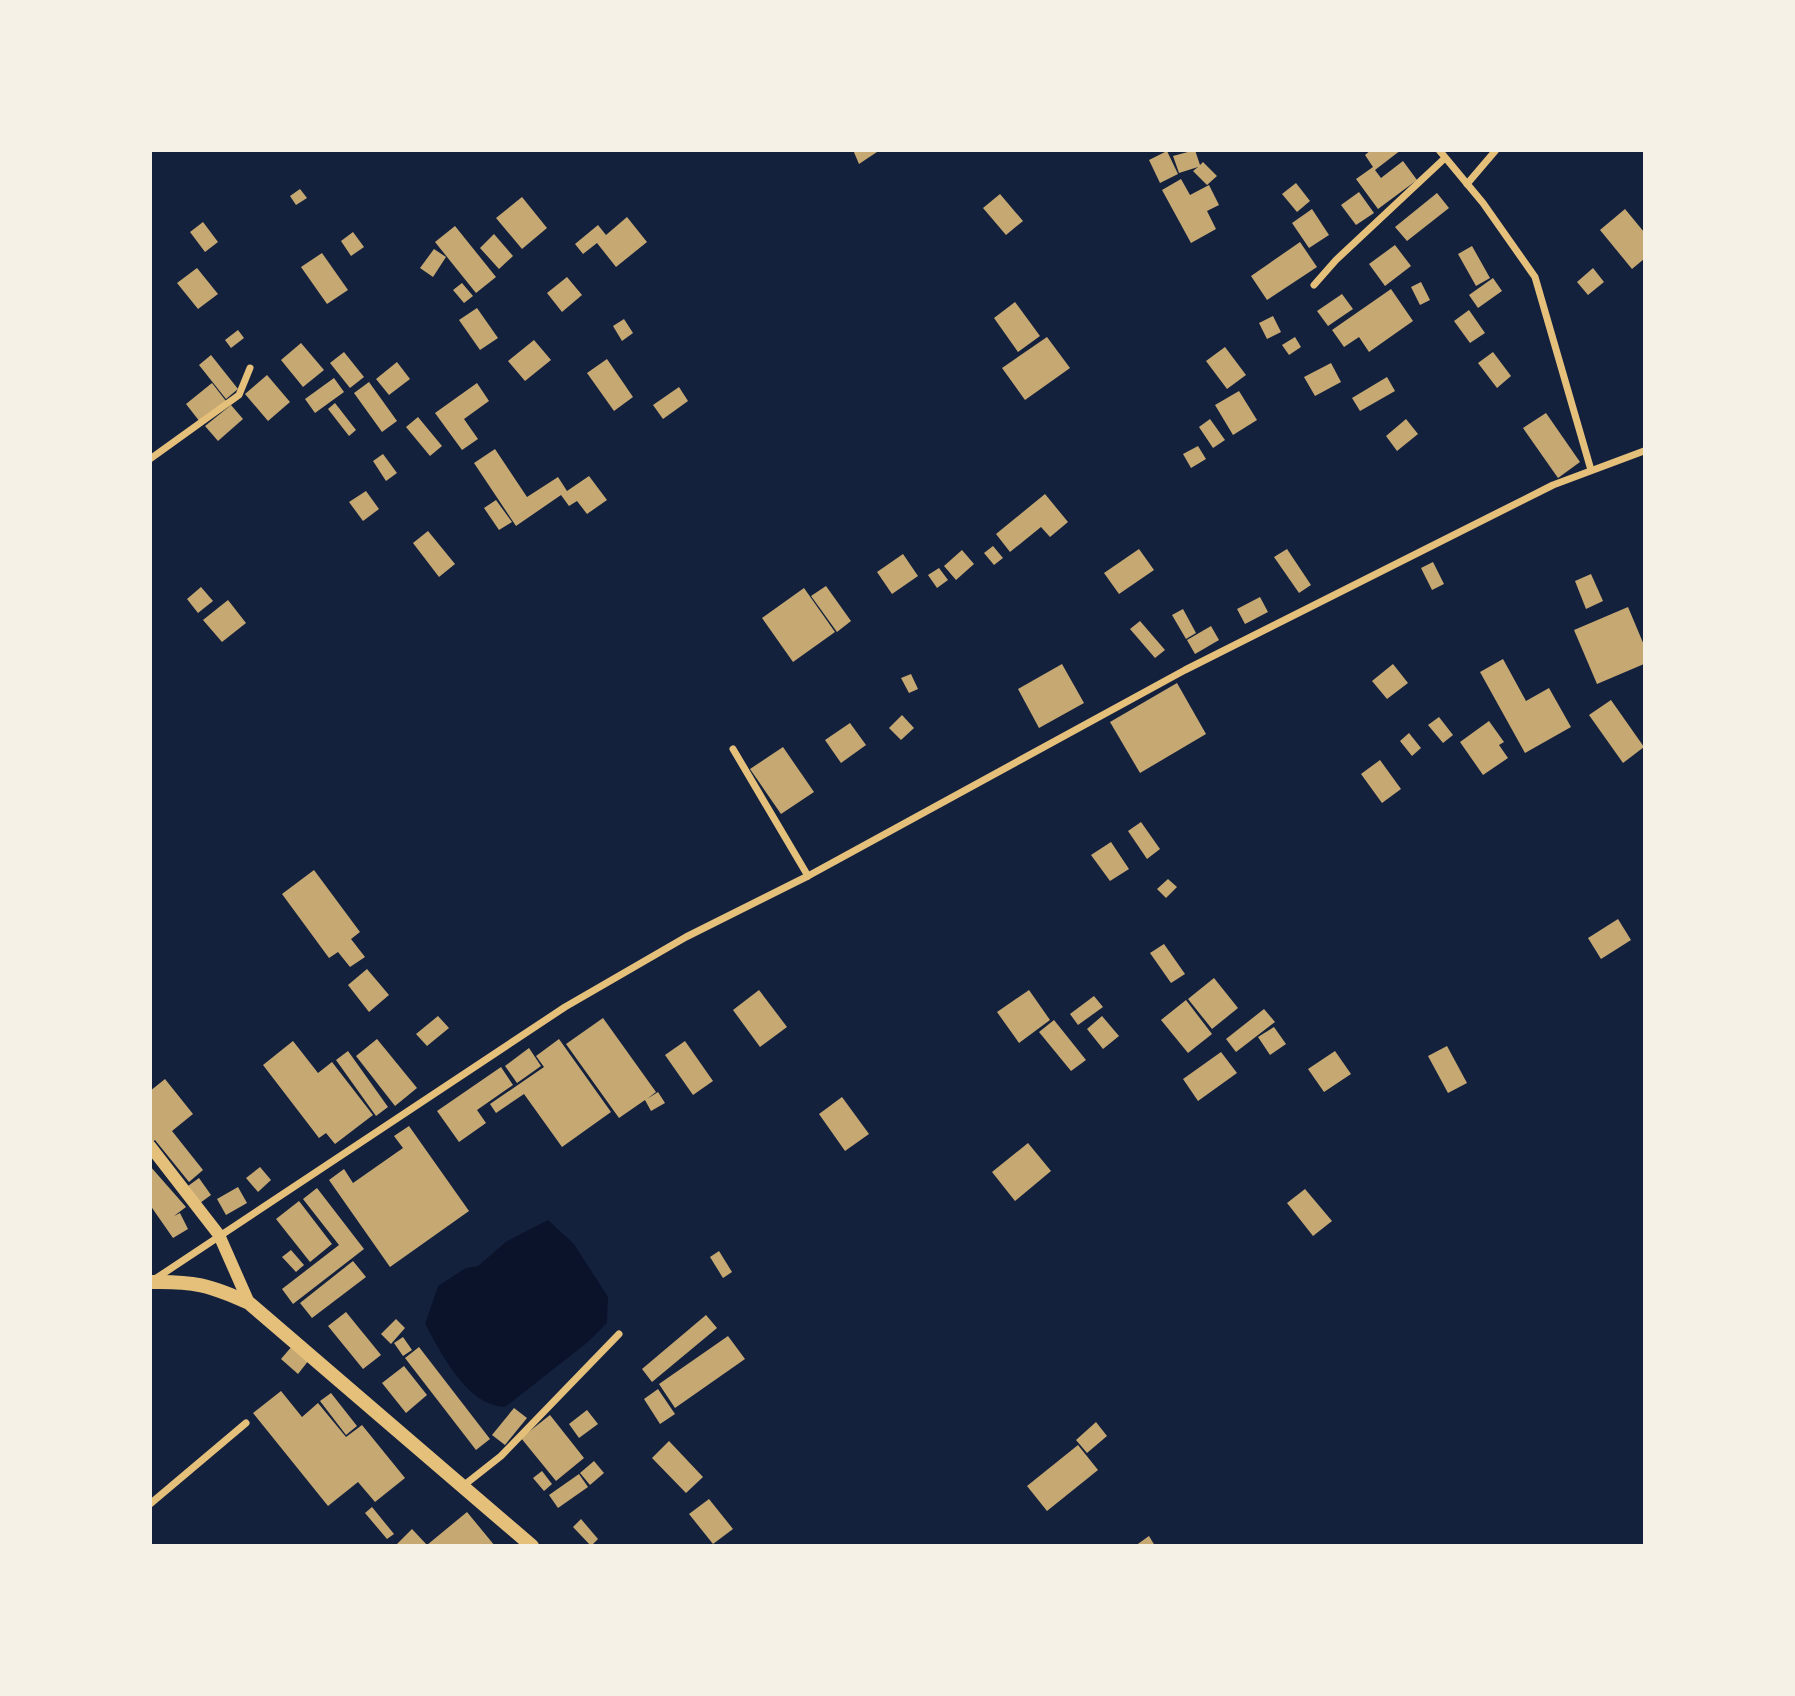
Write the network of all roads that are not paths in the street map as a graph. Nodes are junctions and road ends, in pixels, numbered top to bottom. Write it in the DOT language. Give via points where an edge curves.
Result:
graph roads {
  1 [pos="1439,150"];
  2 [pos="1496,150"];
  3 [pos="1444,158"];
  4 [pos="1467,184"];
  5 [pos="1314,285"];
  6 [pos="250,368"];
  7 [pos="1644,451"];
  8 [pos="150,459"];
  9 [pos="1591,470"];
  10 [pos="733,749"];
  11 [pos="808,876"];
  12 [pos="150,1146"];
  13 [pos="219,1235"];
  14 [pos="150,1282"];
  15 [pos="249,1303"];
  16 [pos="619,1334"];
  17 [pos="246,1423"];
  18 [pos="463,1486"];
  19 [pos="150,1504"];
  20 [pos="532,1545"];
  1 -- 3 [label="street"];
  2 -- 4 [label="street"];
  3 -- 4 [label="street"];
  3 -- 5 [label="street"];
  4 -- 9 [label="street" via="1535,277"];
  6 -- 8 [label="street" via="239,395"];
  7 -- 9 [label="street"];
  9 -- 11 [label="street" via="1185,670"];
  10 -- 11 [label="street"];
  11 -- 13 [label="street" via="686,937 565,1007"];
  12 -- 13 [label="street"];
  13 -- 14 [label="street"];
  13 -- 15 [label="street"];
  14 -- 15 [label="main road" via="189,1281"];
  15 -- 18 [label="main road"];
  16 -- 18 [label="street" via="501,1456"];
  17 -- 19 [label="street"];
  18 -- 20 [label="main road"];
}
